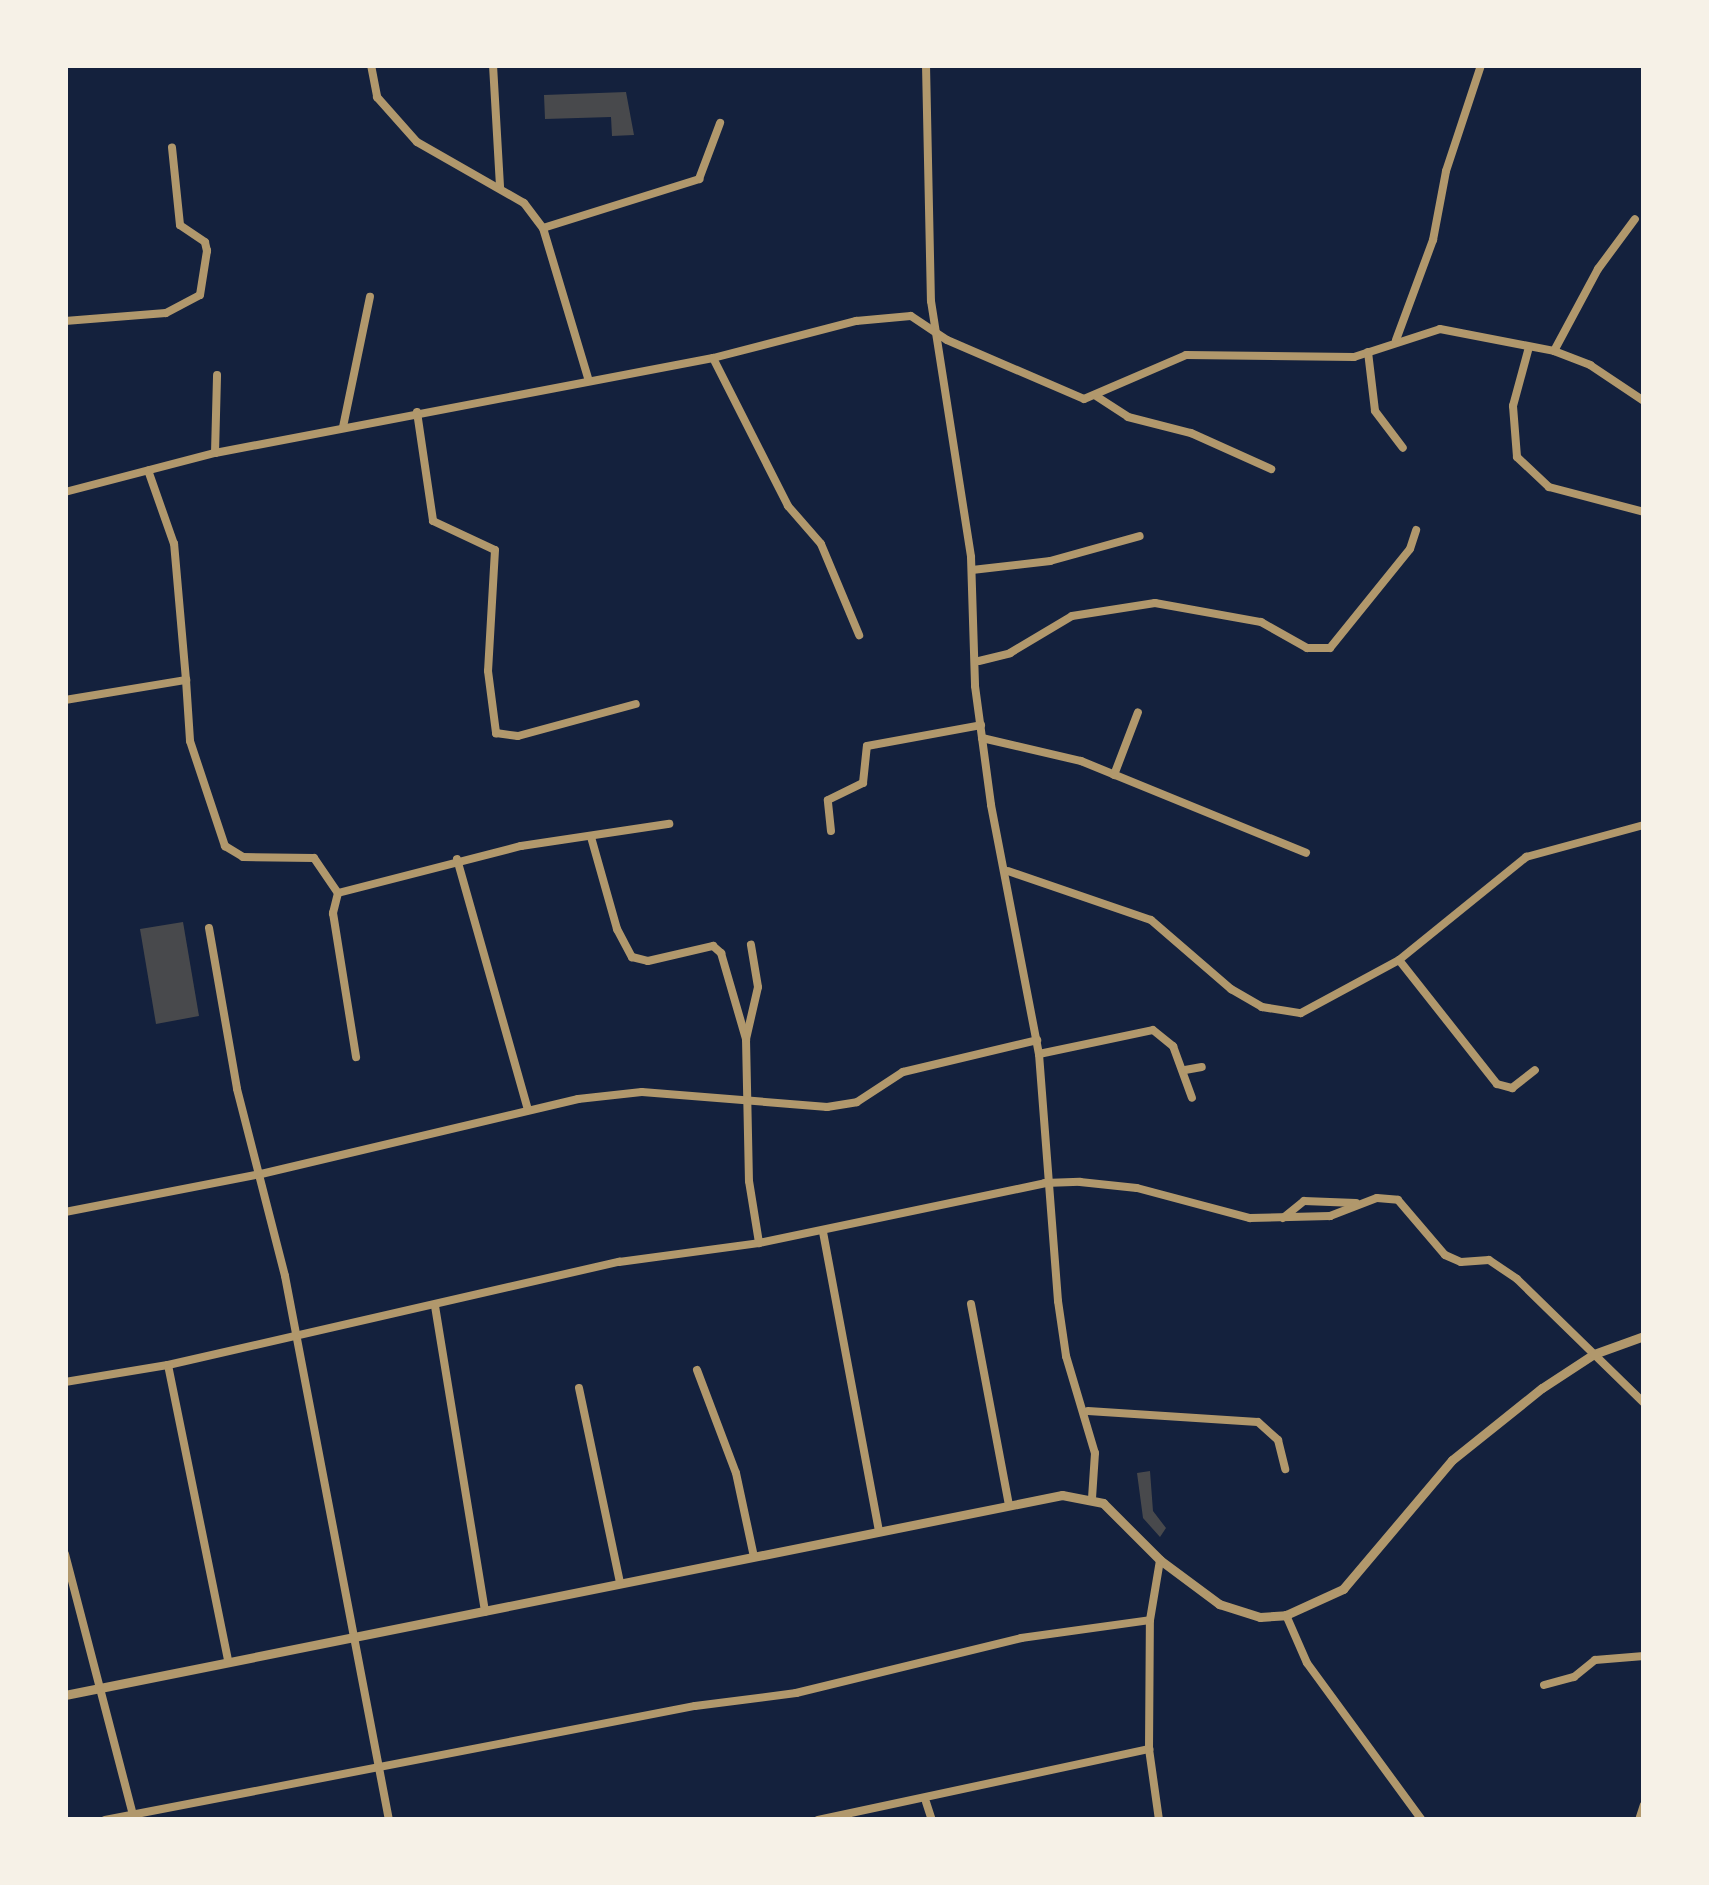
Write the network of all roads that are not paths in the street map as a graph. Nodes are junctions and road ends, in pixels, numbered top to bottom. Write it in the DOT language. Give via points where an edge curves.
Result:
graph roads {
  1 [pos="370,65"];
  2 [pos="493,65"];
  3 [pos="926,65"];
  4 [pos="1480,65"];
  5 [pos="720,123"];
  6 [pos="172,147"];
  7 [pos="500,188"];
  8 [pos="1635,219"];
  9 [pos="543,228"];
  10 [pos="370,298"];
  11 [pos="65,321"];
  12 [pos="936,330"];
  13 [pos="1396,340"];
  14 [pos="1530,347"];
  15 [pos="1554,351"];
  16 [pos="1368,352"];
  17 [pos="713,358"];
  18 [pos="216,375"];
  19 [pos="588,378"];
  20 [pos="1096,396"];
  21 [pos="1644,400"];
  22 [pos="418,412"];
  23 [pos="343,427"];
  24 [pos="1403,448"];
  25 [pos="215,452"];
  26 [pos="1270,469"];
  27 [pos="148,470"];
  28 [pos="65,492"];
  29 [pos="1644,512"];
  30 [pos="1416,530"];
  31 [pos="1140,536"];
  32 [pos="972,570"];
  33 [pos="858,635"];
  34 [pos="979,660"];
  35 [pos="186,680"];
  36 [pos="65,700"];
  37 [pos="636,704"];
  38 [pos="1138,712"];
  39 [pos="980,724"];
  40 [pos="982,738"];
  41 [pos="1114,774"];
  42 [pos="669,824"];
  43 [pos="1644,825"];
  44 [pos="832,830"];
  45 [pos="591,837"];
  46 [pos="1306,853"];
  47 [pos="458,859"];
  48 [pos="1008,871"];
  49 [pos="338,893"];
  50 [pos="209,928"];
  51 [pos="751,945"];
  52 [pos="1399,960"];
  53 [pos="746,1039"];
  54 [pos="1037,1040"];
  55 [pos="1039,1054"];
  56 [pos="356,1057"];
  57 [pos="1202,1068"];
  58 [pos="1185,1070"];
  59 [pos="1535,1070"];
  60 [pos="1192,1098"];
  61 [pos="746,1102"];
  62 [pos="528,1110"];
  63 [pos="261,1174"];
  64 [pos="1045,1183"];
  65 [pos="1360,1203"];
  66 [pos="65,1212"];
  67 [pos="1283,1218"];
  68 [pos="823,1232"];
  69 [pos="759,1243"];
  70 [pos="971,1304"];
  71 [pos="435,1306"];
  72 [pos="294,1335"];
  73 [pos="1644,1336"];
  74 [pos="1594,1354"];
  75 [pos="168,1366"];
  76 [pos="697,1370"];
  77 [pos="65,1382"];
  78 [pos="578,1388"];
  79 [pos="1644,1403"];
  80 [pos="1088,1411"];
  81 [pos="1285,1469"];
  82 [pos="1092,1498"];
  83 [pos="1009,1505"];
  84 [pos="879,1531"];
  85 [pos="65,1554"];
  86 [pos="754,1557"];
  87 [pos="1160,1560"];
  88 [pos="620,1584"];
  89 [pos="485,1612"];
  90 [pos="1286,1615"];
  91 [pos="1150,1620"];
  92 [pos="355,1636"];
  93 [pos="1644,1656"];
  94 [pos="228,1660"];
  95 [pos="1544,1685"];
  96 [pos="104,1687"];
  97 [pos="65,1695"];
  98 [pos="1149,1749"];
  99 [pos="379,1769"];
  100 [pos="926,1802"];
  101 [pos="1644,1805"];
  102 [pos="134,1816"];
  103 [pos="105,1820"];
  104 [pos="388,1820"];
  105 [pos="818,1820"];
  106 [pos="932,1820"];
  107 [pos="1159,1820"];
  108 [pos="1422,1820"];
  109 [pos="1639,1820"];
  1 -- 7 [label="street" via="376,97 416,142"];
  2 -- 7 [label="street"];
  3 -- 12 [label="street"];
  4 -- 13 [label="street" via="1432,240"];
  5 -- 9 [label="street" via="700,179"];
  6 -- 11 [label="street" via="180,226 206,242 200,295 166,313"];
  7 -- 9 [label="street" via="524,203"];
  8 -- 15 [label="street" via="1598,268"];
  9 -- 19 [label="street"];
  10 -- 23 [label="street"];
  12 -- 17 [label="street" via="911,316 856,321"];
  12 -- 20 [label="street" via="1073,398"];
  12 -- 32 [label="street"];
  13 -- 14 [label="street" via="1440,329"];
  13 -- 16 [label="street"];
  14 -- 15 [label="street"];
  14 -- 29 [label="street" via="1512,406 1517,458 1549,487"];
  15 -- 21 [label="street" via="1590,364"];
  16 -- 20 [label="street" via="1310,360 1251,352 1186,355"];
  16 -- 24 [label="street" via="1374,411"];
  17 -- 19 [label="street"];
  17 -- 33 [label="street" via="788,506 821,544"];
  18 -- 25 [label="street"];
  19 -- 22 [label="street"];
  20 -- 26 [label="street" via="1128,417 1191,433"];
  22 -- 23 [label="street"];
  22 -- 37 [label="street" via="433,522 494,550 488,671 496,733 518,736"];
  23 -- 25 [label="street"];
  25 -- 27 [label="street"];
  27 -- 28 [label="street"];
  27 -- 35 [label="street" via="174,544"];
  30 -- 34 [label="street" via="1410,549 1330,648 1307,648 1261,622 1155,603 1072,616 1010,653"];
  31 -- 32 [label="street" via="1050,561"];
  32 -- 34 [label="street"];
  34 -- 39 [label="street"];
  35 -- 36 [label="street"];
  35 -- 49 [label="street" via="190,741 226,846 243,858 314,858"];
  38 -- 41 [label="street"];
  39 -- 40 [label="street"];
  39 -- 44 [label="street" via="867,746 863,784 828,800"];
  40 -- 41 [label="street"];
  40 -- 48 [label="street"];
  41 -- 46 [label="street"];
  42 -- 45 [label="street"];
  43 -- 52 [label="street" via="1526,857"];
  45 -- 47 [label="street"];
  45 -- 53 [label="street" via="632,958 648,961 716,947"];
  47 -- 49 [label="street"];
  47 -- 62 [label="street"];
  48 -- 52 [label="street" via="1151,920 1262,1007 1310,1010"];
  48 -- 54 [label="street"];
  49 -- 56 [label="street" via="333,914"];
  50 -- 63 [label="street" via="236,1089"];
  51 -- 53 [label="street" via="758,987"];
  52 -- 59 [label="street" via="1497,1084 1512,1088"];
  53 -- 61 [label="street"];
  54 -- 55 [label="street"];
  54 -- 61 [label="street" via="903,1072 857,1102"];
  55 -- 58 [label="street" via="1152,1030 1166,1036"];
  55 -- 64 [label="street"];
  57 -- 58 [label="street"];
  58 -- 60 [label="street"];
  61 -- 62 [label="street" via="642,1092"];
  61 -- 69 [label="street"];
  62 -- 63 [label="street"];
  63 -- 66 [label="street"];
  63 -- 72 [label="street"];
  64 -- 67 [label="street" via="1108,1183 1227,1215"];
  64 -- 68 [label="street"];
  64 -- 80 [label="street" via="1066,1356"];
  65 -- 67 [label="street" via="1330,1216"];
  65 -- 67 [label="street" via="1304,1200"];
  65 -- 74 [label="street" via="1398,1200 1445,1256 1496,1264"];
  68 -- 69 [label="street"];
  68 -- 84 [label="street"];
  69 -- 71 [label="street" via="619,1262"];
  70 -- 83 [label="street"];
  71 -- 72 [label="street"];
  71 -- 89 [label="street"];
  72 -- 75 [label="street"];
  72 -- 92 [label="street"];
  73 -- 74 [label="street"];
  74 -- 79 [label="street"];
  74 -- 90 [label="street" via="1452,1460 1343,1589"];
  75 -- 77 [label="street"];
  75 -- 94 [label="street"];
  76 -- 86 [label="street" via="736,1474"];
  78 -- 88 [label="street"];
  80 -- 81 [label="street" via="1258,1422 1278,1440"];
  80 -- 82 [label="street" via="1095,1453"];
  82 -- 83 [label="street" via="1062,1494"];
  82 -- 87 [label="street"];
  83 -- 84 [label="street"];
  84 -- 86 [label="street"];
  85 -- 96 [label="street"];
  86 -- 88 [label="street"];
  87 -- 90 [label="street" via="1219,1604 1260,1616"];
  87 -- 91 [label="street"];
  88 -- 89 [label="street"];
  89 -- 92 [label="street"];
  90 -- 108 [label="street" via="1307,1663"];
  91 -- 98 [label="street"];
  91 -- 99 [label="street" via="1022,1638 796,1693 694,1706"];
  92 -- 94 [label="street"];
  92 -- 99 [label="street"];
  93 -- 95 [label="street" via="1596,1660 1574,1677"];
  94 -- 96 [label="street"];
  96 -- 97 [label="street"];
  96 -- 102 [label="street"];
  98 -- 100 [label="street" via="982,1782"];
  98 -- 107 [label="street"];
  99 -- 102 [label="street"];
  99 -- 104 [label="street"];
  100 -- 105 [label="street"];
  100 -- 106 [label="street"];
  101 -- 109 [label="street"];
  102 -- 103 [label="street"];
}
